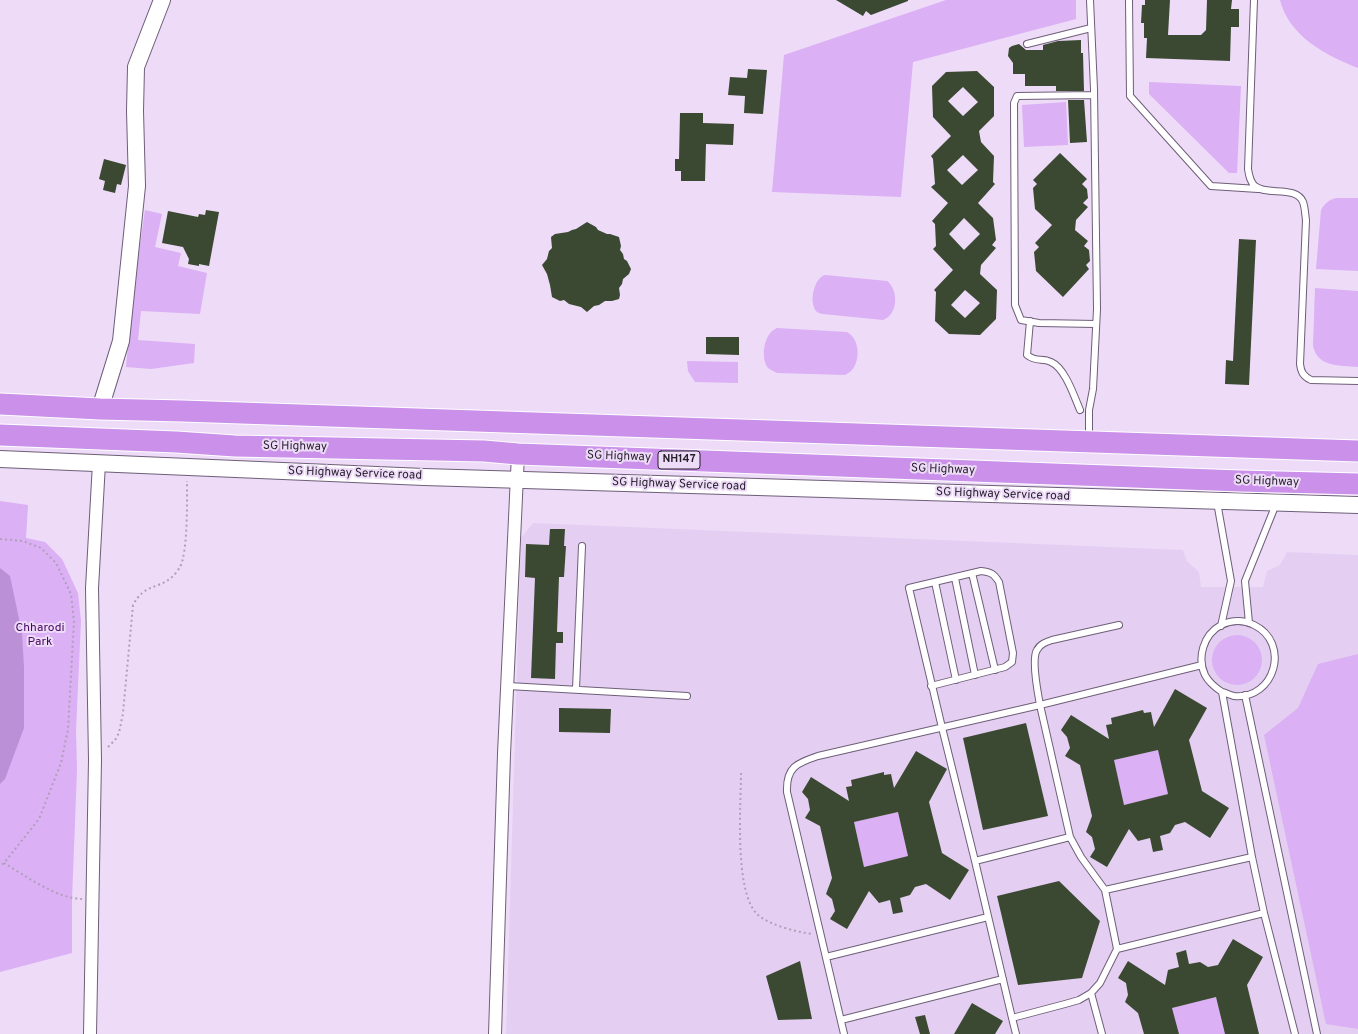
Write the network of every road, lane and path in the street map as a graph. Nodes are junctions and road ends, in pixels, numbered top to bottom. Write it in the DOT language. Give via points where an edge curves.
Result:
graph roads {
  1 [pos="162,0"];
  2 [pos="1090,0"];
  3 [pos="1130,0"];
  4 [pos="1254,0"];
  5 [pos="1091,28"];
  6 [pos="1027,44"];
  7 [pos="1094,95"];
  8 [pos="1262,190"];
  9 [pos="1030,321"];
  10 [pos="1096,324"];
  11 [pos="1358,381"];
  12 [pos="0,404"];
  13 [pos="100,409"];
  14 [pos="1080,410"];
  15 [pos="0,436"];
  16 [pos="1089,442"];
  17 [pos="1358,450"];
  18 [pos="518,454"];
  19 [pos="0,459"];
  20 [pos="99,463"];
  21 [pos="186,468"];
  22 [pos="517,479"];
  23 [pos="1358,484"];
  24 [pos="1217,502"];
  25 [pos="1276,503"];
  26 [pos="1358,505"];
  27 [pos="0,539"];
  28 [pos="582,546"];
  29 [pos="972,573"];
  30 [pos="954,578"];
  31 [pos="935,582"];
  32 [pos="1249,623"];
  33 [pos="1119,625"];
  34 [pos="1221,626"];
  35 [pos="1202,666"];
  36 [pos="995,670"];
  37 [pos="975,675"];
  38 [pos="956,680"];
  39 [pos="508,686"];
  40 [pos="931,686"];
  41 [pos="576,689"];
  42 [pos="1222,692"];
  43 [pos="1245,695"];
  44 [pos="687,696"];
  45 [pos="1040,706"];
  46 [pos="941,728"];
  47 [pos="108,747"];
  48 [pos="741,773"];
  49 [pos="1070,838"];
  50 [pos="1252,857"];
  51 [pos="975,861"];
  52 [pos="4,863"];
  53 [pos="0,866"];
  54 [pos="1105,890"];
  55 [pos="92,900"];
  56 [pos="1264,913"];
  57 [pos="988,917"];
  58 [pos="821,935"];
  59 [pos="1117,949"];
  60 [pos="826,957"];
  61 [pos="1003,979"];
  62 [pos="1091,993"];
  63 [pos="1012,1018"];
  64 [pos="841,1020"];
  65 [pos="90,1034"];
  66 [pos="495,1034"];
  67 [pos="844,1034"];
  68 [pos="1016,1034"];
  69 [pos="1102,1034"];
  70 [pos="1295,1034"];
  71 [pos="1317,1034"];
  1 -- 13 [label="street" via="136,67 137,186 121,341"];
  2 -- 5 [label="lane"];
  3 -- 8 [label="lane" via="1130,96 1211,186"];
  4 -- 8 [label="lane" via="1248,169 1254,186"];
  5 -- 6 [label="lane"];
  5 -- 7 [label="lane"];
  7 -- 9 [label="lane" via="1017,96 1014,103 1015,305 1021,320"];
  7 -- 10 [label="lane"];
  8 -- 11 [label="lane" via="1288,192 1303,200 1306,220 1300,364 1304,377 1311,380"];
  9 -- 10 [label="lane"];
  9 -- 14 [label="lane" via="1027,355 1032,360 1050,361 1056,365 1063,373"];
  10 -- 16 [label="lane"];
  12 -- 13 [label="highway"];
  13 -- 16 [label="highway"];
  15 -- 18 [label="highway, SG Highway / NH147"];
  16 -- 17 [label="highway"];
  18 -- 22 [label="street"];
  18 -- 23 [label="highway, SG Highway / NH147"];
  19 -- 20 [label="street, SG Highway Service road"];
  20 -- 21 [label="street, SG Highway Service road"];
  20 -- 55 [label="street" via="92,588 95,760"];
  21 -- 22 [label="street, SG Highway Service road"];
  21 -- 47 [label="path" via="184,556 172,577 147,589 138,596 133,606 123,713 115,740"];
  22 -- 24 [label="street, SG Highway Service road"];
  22 -- 39 [label="street"];
  24 -- 25 [label="street, SG Highway Service road"];
  24 -- 34 [label="lane" via="1231,580"];
  25 -- 26 [label="street, SG Highway Service road"];
  25 -- 32 [label="lane" via="1245,581"];
  27 -- 52 [label="path" via="23,541 41,548 56,563 70,594 74,621 68,729 61,763 39,819"];
  28 -- 41 [label="lane"];
  29 -- 30 [label="lane"];
  29 -- 36 [label="lane"];
  29 -- 36 [label="lane" via="989,572 995,575 999,582 1013,658 1009,665"];
  30 -- 31 [label="lane"];
  30 -- 37 [label="lane"];
  31 -- 38 [label="lane"];
  31 -- 40 [label="lane" via="909,588"];
  32 -- 34 [label="lane" via="1239,621"];
  32 -- 43 [label="lane" via="1260,628 1268,637 1274,648 1275,660 1273,673 1266,683 1257,691"];
  33 -- 45 [label="lane" via="1052,640 1043,643 1036,650 1036,686"];
  34 -- 35 [label="lane" via="1205,642 1201,654"];
  35 -- 42 [label="lane" via="1213,686"];
  35 -- 45 [label="lane"];
  36 -- 37 [label="lane"];
  37 -- 38 [label="lane"];
  38 -- 40 [label="lane"];
  39 -- 41 [label="lane"];
  39 -- 66 [label="street"];
  40 -- 46 [label="lane"];
  41 -- 44 [label="lane"];
  42 -- 43 [label="lane" via="1234,696"];
  42 -- 50 [label="lane"];
  43 -- 71 [label="lane"];
  45 -- 46 [label="lane"];
  45 -- 49 [label="lane"];
  46 -- 51 [label="lane"];
  46 -- 58 [label="lane" via="818,756 790,771 788,792"];
  48 -- 58 [label="path" via="740,845 744,882 752,908 765,920 792,930"];
  49 -- 51 [label="lane"];
  49 -- 54 [label="lane"];
  50 -- 54 [label="lane"];
  50 -- 56 [label="lane"];
  51 -- 57 [label="lane"];
  52 -- 53 [label="path"];
  52 -- 55 [label="path" via="39,884 72,899"];
  54 -- 59 [label="lane"];
  55 -- 65 [label="street"];
  56 -- 59 [label="lane"];
  56 -- 70 [label="lane"];
  57 -- 60 [label="lane"];
  57 -- 61 [label="lane"];
  58 -- 60 [label="lane"];
  59 -- 62 [label="lane" via="1100,983"];
  60 -- 64 [label="lane"];
  61 -- 63 [label="lane"];
  61 -- 64 [label="lane"];
  62 -- 63 [label="lane" via="1079,1000"];
  62 -- 69 [label="lane"];
  63 -- 68 [label="lane"];
  64 -- 67 [label="lane"];
}
